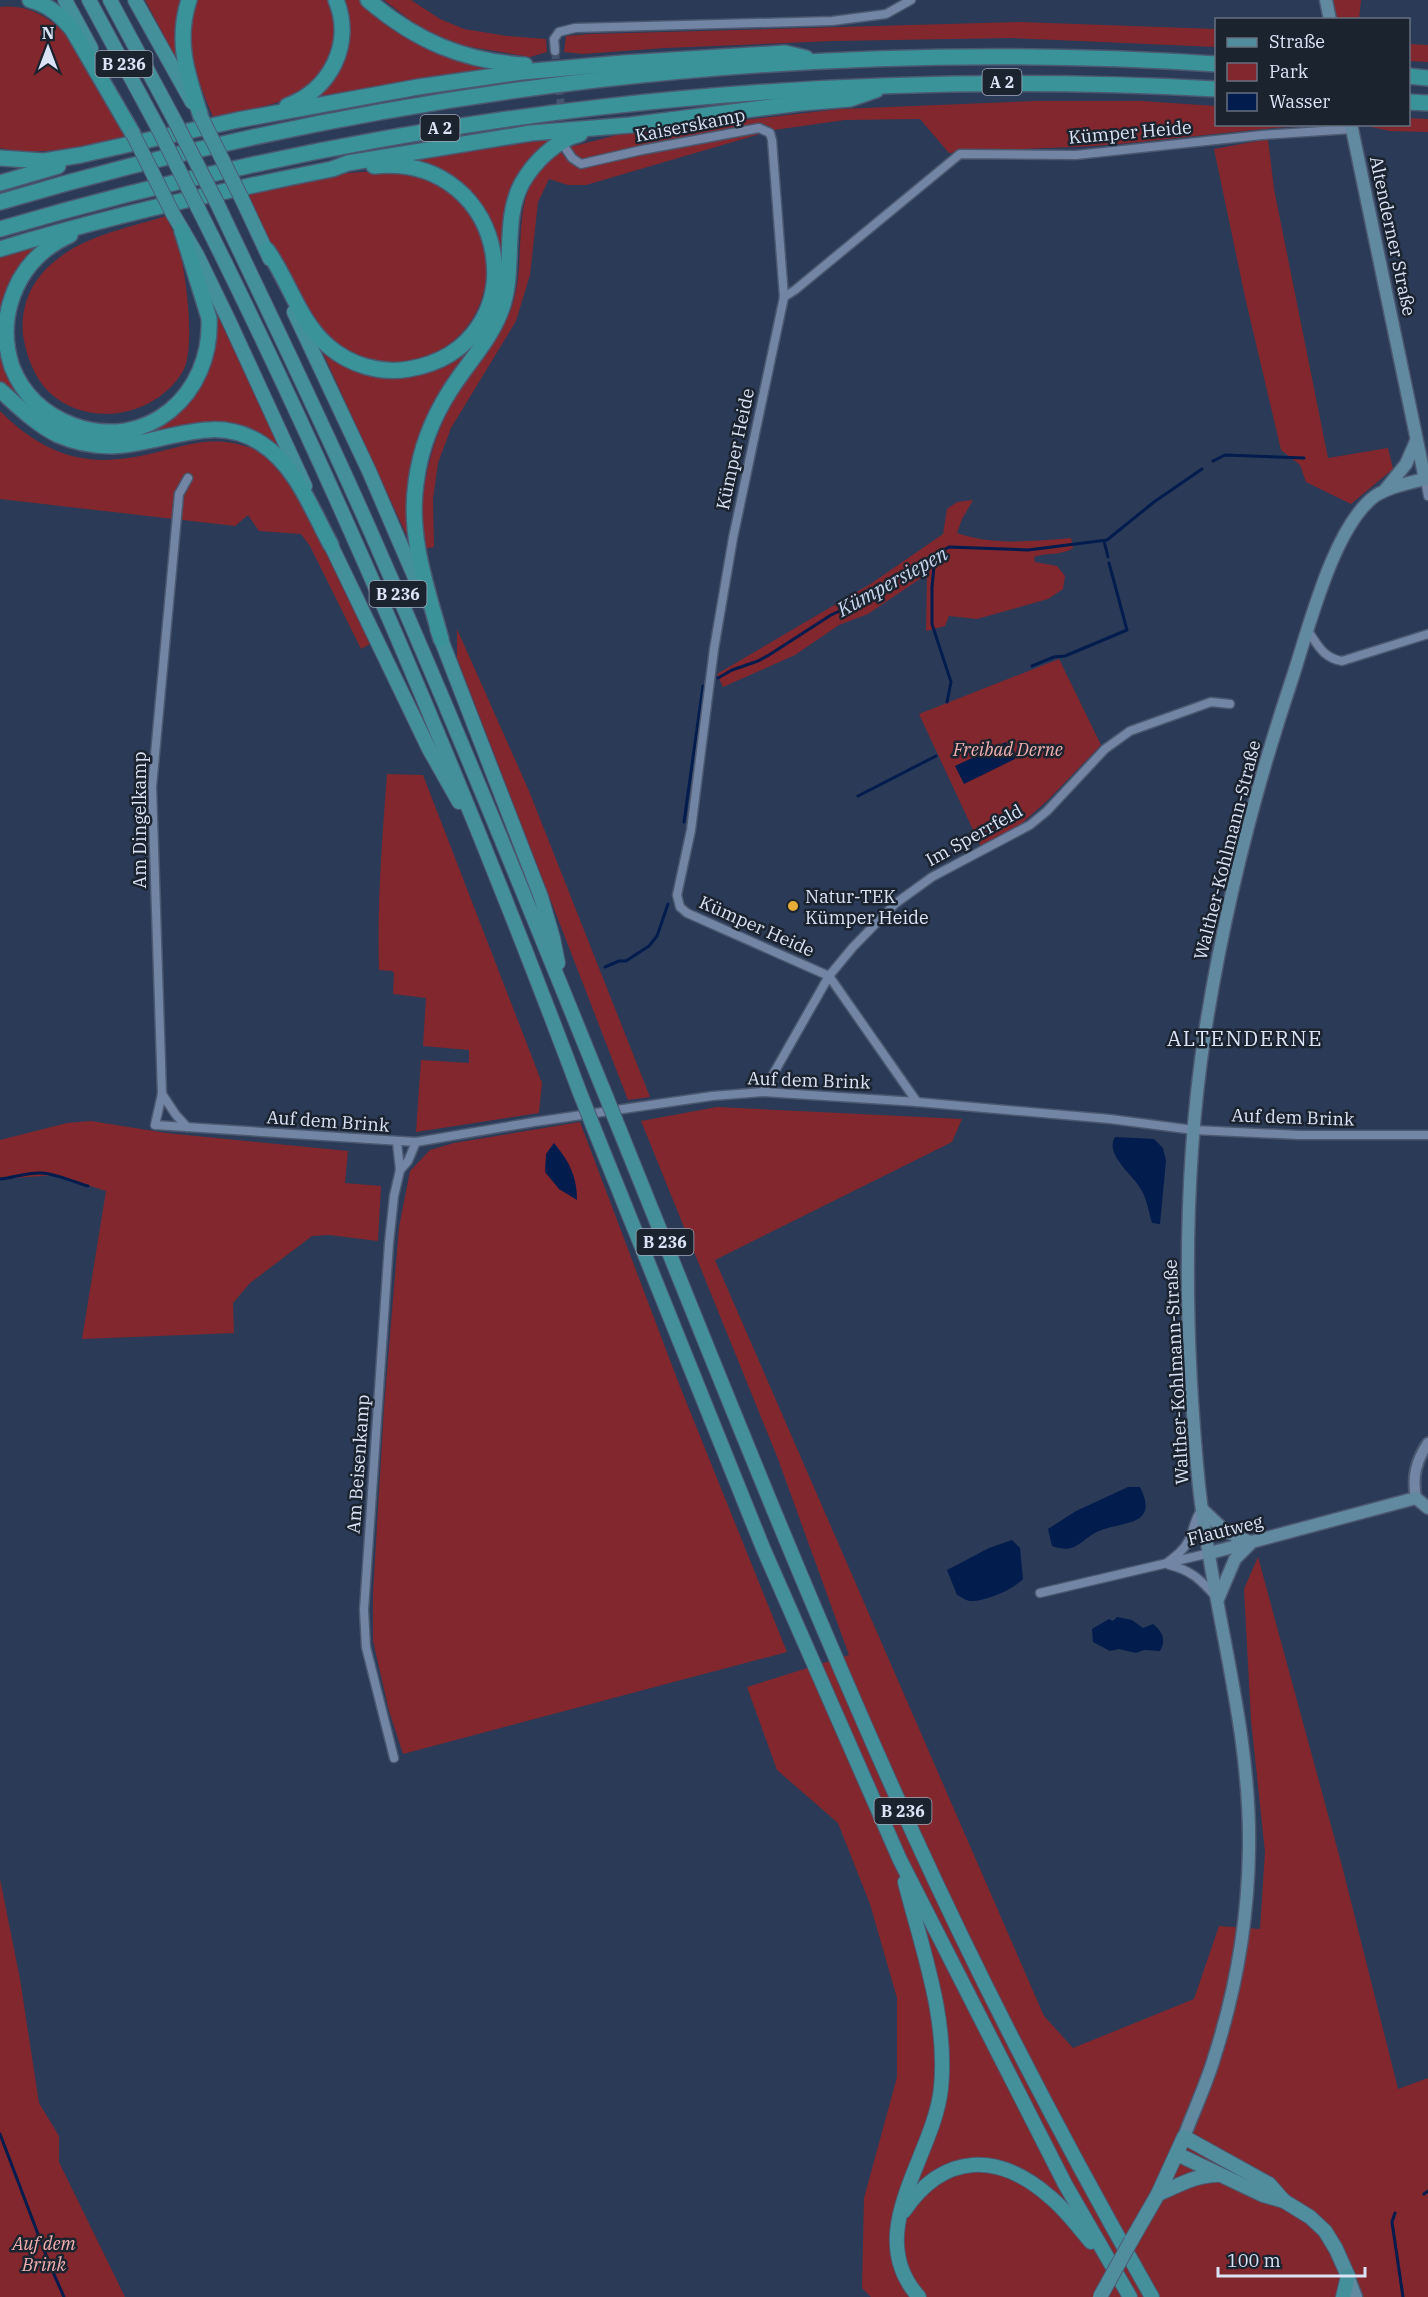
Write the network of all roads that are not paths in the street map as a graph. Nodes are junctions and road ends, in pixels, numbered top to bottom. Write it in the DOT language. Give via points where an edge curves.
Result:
graph roads {
  1 [pos="30,0"];
  2 [pos="65,0"];
  3 [pos="89,0"];
  4 [pos="110,0"];
  5 [pos="135,0"];
  6 [pos="189,0"];
  7 [pos="336,0"];
  8 [pos="368,0"];
  9 [pos="911,0"];
  10 [pos="1326,0"];
  11 [pos="1330,18"];
  12 [pos="555,51"];
  13 [pos="822,62"];
  14 [pos="1215,64"];
  15 [pos="570,68"];
  16 [pos="1410,76"];
  17 [pos="1428,78"];
  18 [pos="890,85"];
  19 [pos="1215,89"];
  20 [pos="1410,102"];
  21 [pos="1428,103"];
  22 [pos="201,117"];
  23 [pos="238,120"];
  24 [pos="630,125"];
  25 [pos="1352,127"];
  26 [pos="133,134"];
  27 [pos="566,149"];
  28 [pos="98,152"];
  29 [pos="0,158"];
  30 [pos="332,169"];
  31 [pos="0,183"];
  32 [pos="0,202"];
  33 [pos="114,218"];
  34 [pos="0,229"];
  35 [pos="182,231"];
  36 [pos="0,249"];
  37 [pos="267,250"];
  38 [pos="784,297"];
  39 [pos="0,390"];
  40 [pos="1416,440"];
  41 [pos="188,478"];
  42 [pos="1425,479"];
  43 [pos="1383,492"];
  44 [pos="1428,496"];
  45 [pos="331,545"];
  46 [pos="1308,631"];
  47 [pos="1428,634"];
  48 [pos="441,639"];
  49 [pos="1230,704"];
  50 [pos="480,837"];
  51 [pos="829,976"];
  52 [pos="563,992"];
  53 [pos="763,1092"];
  54 [pos="162,1094"];
  55 [pos="917,1102"];
  56 [pos="155,1125"];
  57 [pos="188,1127"];
  58 [pos="1194,1130"];
  59 [pos="1428,1135"];
  60 [pos="397,1142"];
  61 [pos="416,1142"];
  62 [pos="400,1170"];
  63 [pos="1428,1443"];
  64 [pos="1416,1498"];
  65 [pos="1428,1508"];
  66 [pos="1202,1509"];
  67 [pos="1252,1542"];
  68 [pos="1210,1553"];
  69 [pos="1165,1564"];
  70 [pos="1040,1593"];
  71 [pos="1218,1599"];
  72 [pos="394,1758"];
  73 [pos="900,1860"];
  74 [pos="1184,2137"];
  75 [pos="1177,2154"];
  76 [pos="1218,2175"];
  77 [pos="1155,2199"];
  78 [pos="1284,2201"];
  79 [pos="900,2218"];
  80 [pos="1128,2254"];
  81 [pos="1110,2263"];
  82 [pos="1348,2276"];
  83 [pos="919,2297"];
  84 [pos="1100,2297"];
  85 [pos="1130,2297"];
  86 [pos="1152,2297"];
  87 [pos="1162,2297"];
  88 [pos="1343,2297"];
  89 [pos="1356,2297"];
  1 -- 26 [label="highway" via="48,6 72,29"];
  2 -- 26 [label="highway"];
  3 -- 50 [label="highway, B 236, bridge" via="198,208 328,480"];
  4 -- 52 [label="highway, B 236, bridge" via="217,203 379,549"];
  5 -- 22 [label="highway"];
  6 -- 22 [label="highway" via="181,30 183,53"];
  7 -- 23 [label="highway" via="342,30 336,62 329,75 307,96 289,105"];
  8 -- 15 [label="highway" via="417,36 458,53 501,63"];
  9 -- 12 [label="street" via="886,14 832,21 575,27 559,32 554,39"];
  10 -- 11 [label="main road"];
  13 -- 14 [label="highway, A 2" via="1042,57"];
  13 -- 15 [label="highway" via="785,53"];
  13 -- 32 [label="highway, A 2" via="617,78 433,103 224,144"];
  15 -- 23 [label="highway" via="418,87"];
  16 -- 17 [label="highway"];
  18 -- 19 [label="highway, A 2" via="1003,82"];
  18 -- 24 [label="highway" via="850,99"];
  18 -- 34 [label="highway, A 2" via="687,97 443,128 339,146 137,191"];
  20 -- 21 [label="highway"];
  22 -- 37 [label="highway, bridge"];
  23 -- 28 [label="highway"];
  24 -- 30 [label="highway" via="450,145"];
  24 -- 48 [label="highway" via="563,141 543,157 522,184 512,219 509,277 500,313 446,397 424,447 415,485 416,538"];
  25 -- 38 [label="street, Kümper Heide" via="1076,155 960,154"];
  25 -- 40 [label="main road, Altenderner Straße"];
  26 -- 35 [label="highway, bridge"];
  27 -- 38 [label="street, Kaiserskamp" via="576,162 591,163 764,129 772,140"];
  28 -- 29 [label="highway" via="44,161"];
  28 -- 31 [label="highway"];
  30 -- 33 [label="highway"];
  30 -- 37 [label="highway" via="402,166 421,171 452,185 476,209 490,237 495,270 490,301 469,337 446,356 417,368 388,371 357,364 329,347 310,327"];
  33 -- 35 [label="highway" via="43,250 19,279 6,321 9,359 24,390 39,407 59,420 84,429 127,431 146,425 176,407 198,377 208,346 209,318"];
  33 -- 36 [label="highway"];
  35 -- 45 [label="highway" via="229,321"];
  37 -- 48 [label="highway" via="365,461"];
  38 -- 51 [label="street, Kümper Heide" via="723,594 691,830 677,895 680,907 687,913"];
  39 -- 45 [label="highway" via="44,427 95,445 132,443 201,429 222,429 262,443 297,482"];
  40 -- 42 [label="main road, Altenderner Straße"];
  40 -- 43 [label="main road" via="1403,469"];
  41 -- 54 [label="street, Am Dingelkamp" via="179,494 152,787"];
  42 -- 43 [label="main road, Walther-Kohlmann-Straße"];
  42 -- 44 [label="street, Altenderner Straße"];
  43 -- 46 [label="main road, Walther-Kohlmann-Straße" via="1363,507 1348,526"];
  45 -- 50 [label="highway" via="429,749"];
  46 -- 47 [label="street" via="1324,655 1342,660"];
  46 -- 58 [label="main road, Walther-Kohlmann-Straße" via="1259,786 1232,891 1205,1034"];
  48 -- 52 [label="highway" via="541,897"];
  49 -- 51 [label="street, Im Sperrfeld" via="1211,702 1130,731 1106,749 1030,825 932,877 896,903"];
  50 -- 73 [label="highway, B 236, bridge" via="763,1548"];
  51 -- 53 [label="street, Im Sperrfeld"];
  51 -- 55 [label="street, Kümper Heide"];
  52 -- 80 [label="highway, B 236, bridge" via="800,1574 909,1824 1026,2064"];
  53 -- 55 [label="street, Auf dem Brink"];
  53 -- 61 [label="street, Auf dem Brink" via="517,1124"];
  54 -- 56 [label="street, Am Dingelkamp"];
  54 -- 57 [label="street"];
  55 -- 58 [label="street, Auf dem Brink"];
  56 -- 57 [label="street, Auf dem Brink"];
  57 -- 60 [label="street, Auf dem Brink"];
  58 -- 59 [label="street, Auf dem Brink"];
  58 -- 66 [label="main road, Walther-Kohlmann-Straße" via="1187,1254 1188,1317"];
  60 -- 61 [label="street, Auf dem Brink"];
  60 -- 62 [label="street, Am Beisenkamp"];
  61 -- 62 [label="street, Am Beisenkamp"];
  62 -- 72 [label="street, Am Beisenkamp" via="388,1243 364,1610 366,1647"];
  63 -- 64 [label="street" via="1413,1479"];
  64 -- 65 [label="main road"];
  64 -- 67 [label="main road, Flautweg"];
  66 -- 67 [label="main road" via="1225,1531"];
  66 -- 68 [label="main road, Walther-Kohlmann-Straße"];
  66 -- 69 [label="street" via="1188,1542"];
  67 -- 68 [label="main road, Flautweg"];
  67 -- 71 [label="main road" via="1235,1560"];
  68 -- 69 [label="street, Flautweg"];
  68 -- 71 [label="main road, Walther-Kohlmann-Straße"];
  69 -- 70 [label="street, Flautweg"];
  69 -- 71 [label="street" via="1194,1574"];
  71 -- 74 [label="main road, Walther-Kohlmann-Straße" via="1245,1755 1247,1887 1229,2003 1215,2057"];
  73 -- 79 [label="highway" via="931,1980 941,2052 937,2111 931,2135 905,2194"];
  73 -- 81 [label="highway, B 236" via="1065,2184"];
  74 -- 75 [label="main road, Walther-Kohlmann-Straße"];
  74 -- 78 [label="main road" via="1269,2184"];
  75 -- 76 [label="main road"];
  75 -- 77 [label="main road, Walther-Kohlmann-Straße"];
  76 -- 77 [label="main road" via="1190,2179"];
  76 -- 78 [label="main road"];
  77 -- 84 [label="main road, Walther-Kohlmann-Straße, bridge"];
  78 -- 82 [label="main road" via="1325,2231"];
  79 -- 81 [label="highway" via="914,2196 938,2175 968,2166 997,2167 1023,2177 1052,2198"];
  79 -- 83 [label="highway" via="897,2250 901,2271"];
  80 -- 86 [label="highway, B 236"];
  80 -- 87 [label="highway"];
  81 -- 85 [label="highway, B 236"];
  82 -- 88 [label="highway"];
  82 -- 89 [label="main road"];
}
